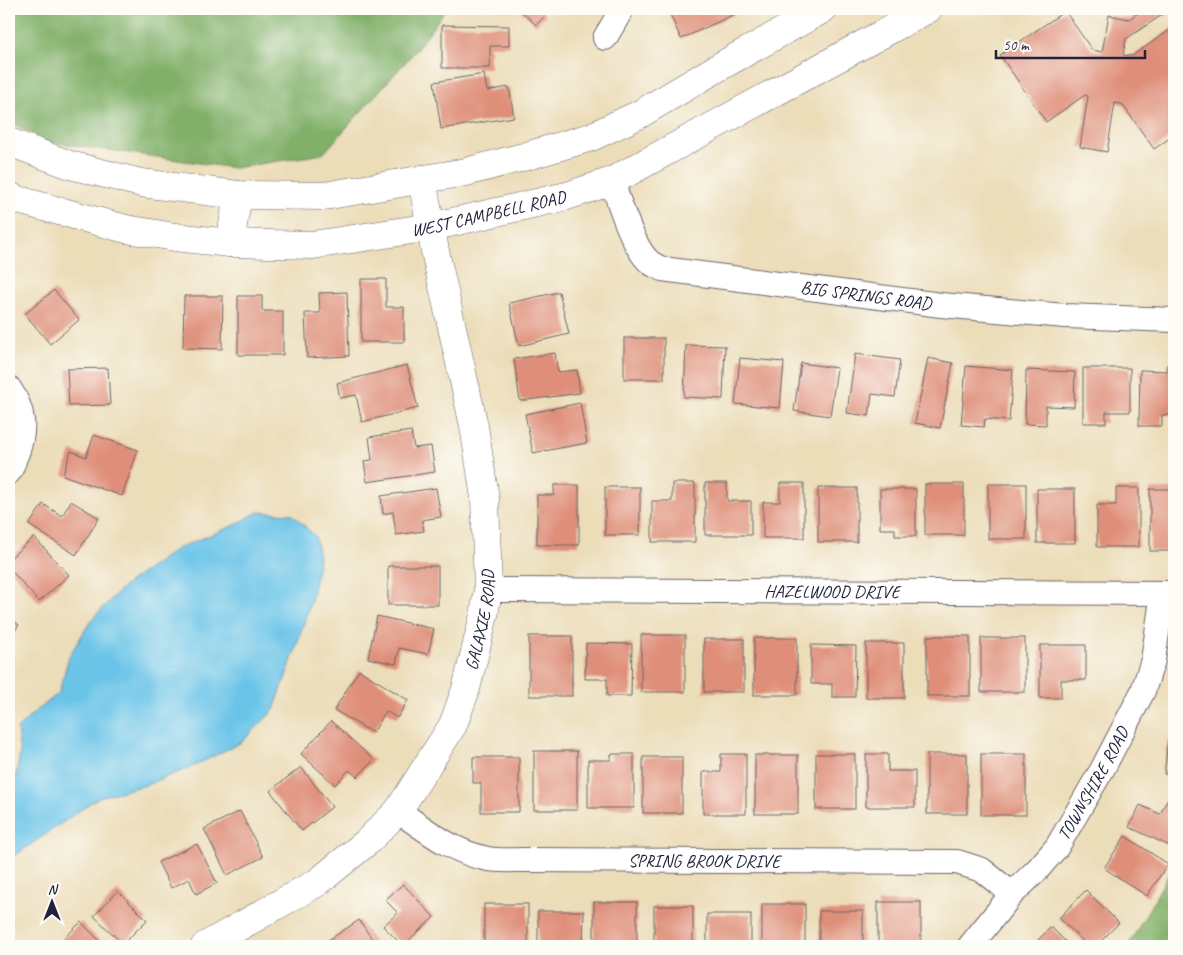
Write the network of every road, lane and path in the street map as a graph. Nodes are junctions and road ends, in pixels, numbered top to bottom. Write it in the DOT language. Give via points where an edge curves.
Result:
graph roads {
  1 [pos="622,9"];
  2 [pos="823,9"];
  3 [pos="924,10"];
  4 [pos="605,38"];
  5 [pos="9,142"];
  6 [pos="422,179"];
  7 [pos="612,181"];
  8 [pos="238,195"];
  9 [pos="9,196"];
  10 [pos="431,227"];
  11 [pos="230,243"];
  12 [pos="1174,320"];
  13 [pos="9,388"];
  14 [pos="9,472"];
  15 [pos="488,590"];
  16 [pos="1168,592"];
  17 [pos="398,811"];
  18 [pos="1012,894"];
  19 [pos="205,946"];
  20 [pos="970,946"];
  1 -- 4 [label="street"];
  2 -- 6 [label="main road" via="640,114 590,137 475,170"];
  3 -- 7 [label="main road, WEST CAMPBELL ROAD"];
  5 -- 8 [label="main road" via="70,164 141,183"];
  6 -- 8 [label="main road" via="324,196"];
  6 -- 10 [label="main road, GALAXIE ROAD"];
  7 -- 10 [label="main road, WEST CAMPBELL ROAD" via="567,196"];
  7 -- 12 [label="street, BIG SPRINGS ROAD" via="640,250 650,263 662,269 941,306 1064,316"];
  8 -- 11 [label="main road"];
  9 -- 11 [label="main road, WEST CAMPBELL ROAD" via="126,229"];
  10 -- 11 [label="main road, WEST CAMPBELL ROAD" via="312,245"];
  10 -- 15 [label="main road, GALAXIE ROAD" via="474,426 485,498"];
  13 -- 14 [label="street" via="18,401 23,424 22,438"];
  15 -- 16 [label="street, HAZELWOOD DRIVE"];
  15 -- 17 [label="main road, GALAXIE ROAD" via="468,680 453,725"];
  16 -- 18 [label="street, TOWNSHIRE ROAD" via="1143,692 1057,847"];
  17 -- 18 [label="street, SPRING BROOK DRIVE" via="460,850 488,859 957,862 982,870"];
  17 -- 19 [label="main road, GALAXIE ROAD" via="367,842 318,882"];
  18 -- 20 [label="street, TOWNSHIRE ROAD"];
}
